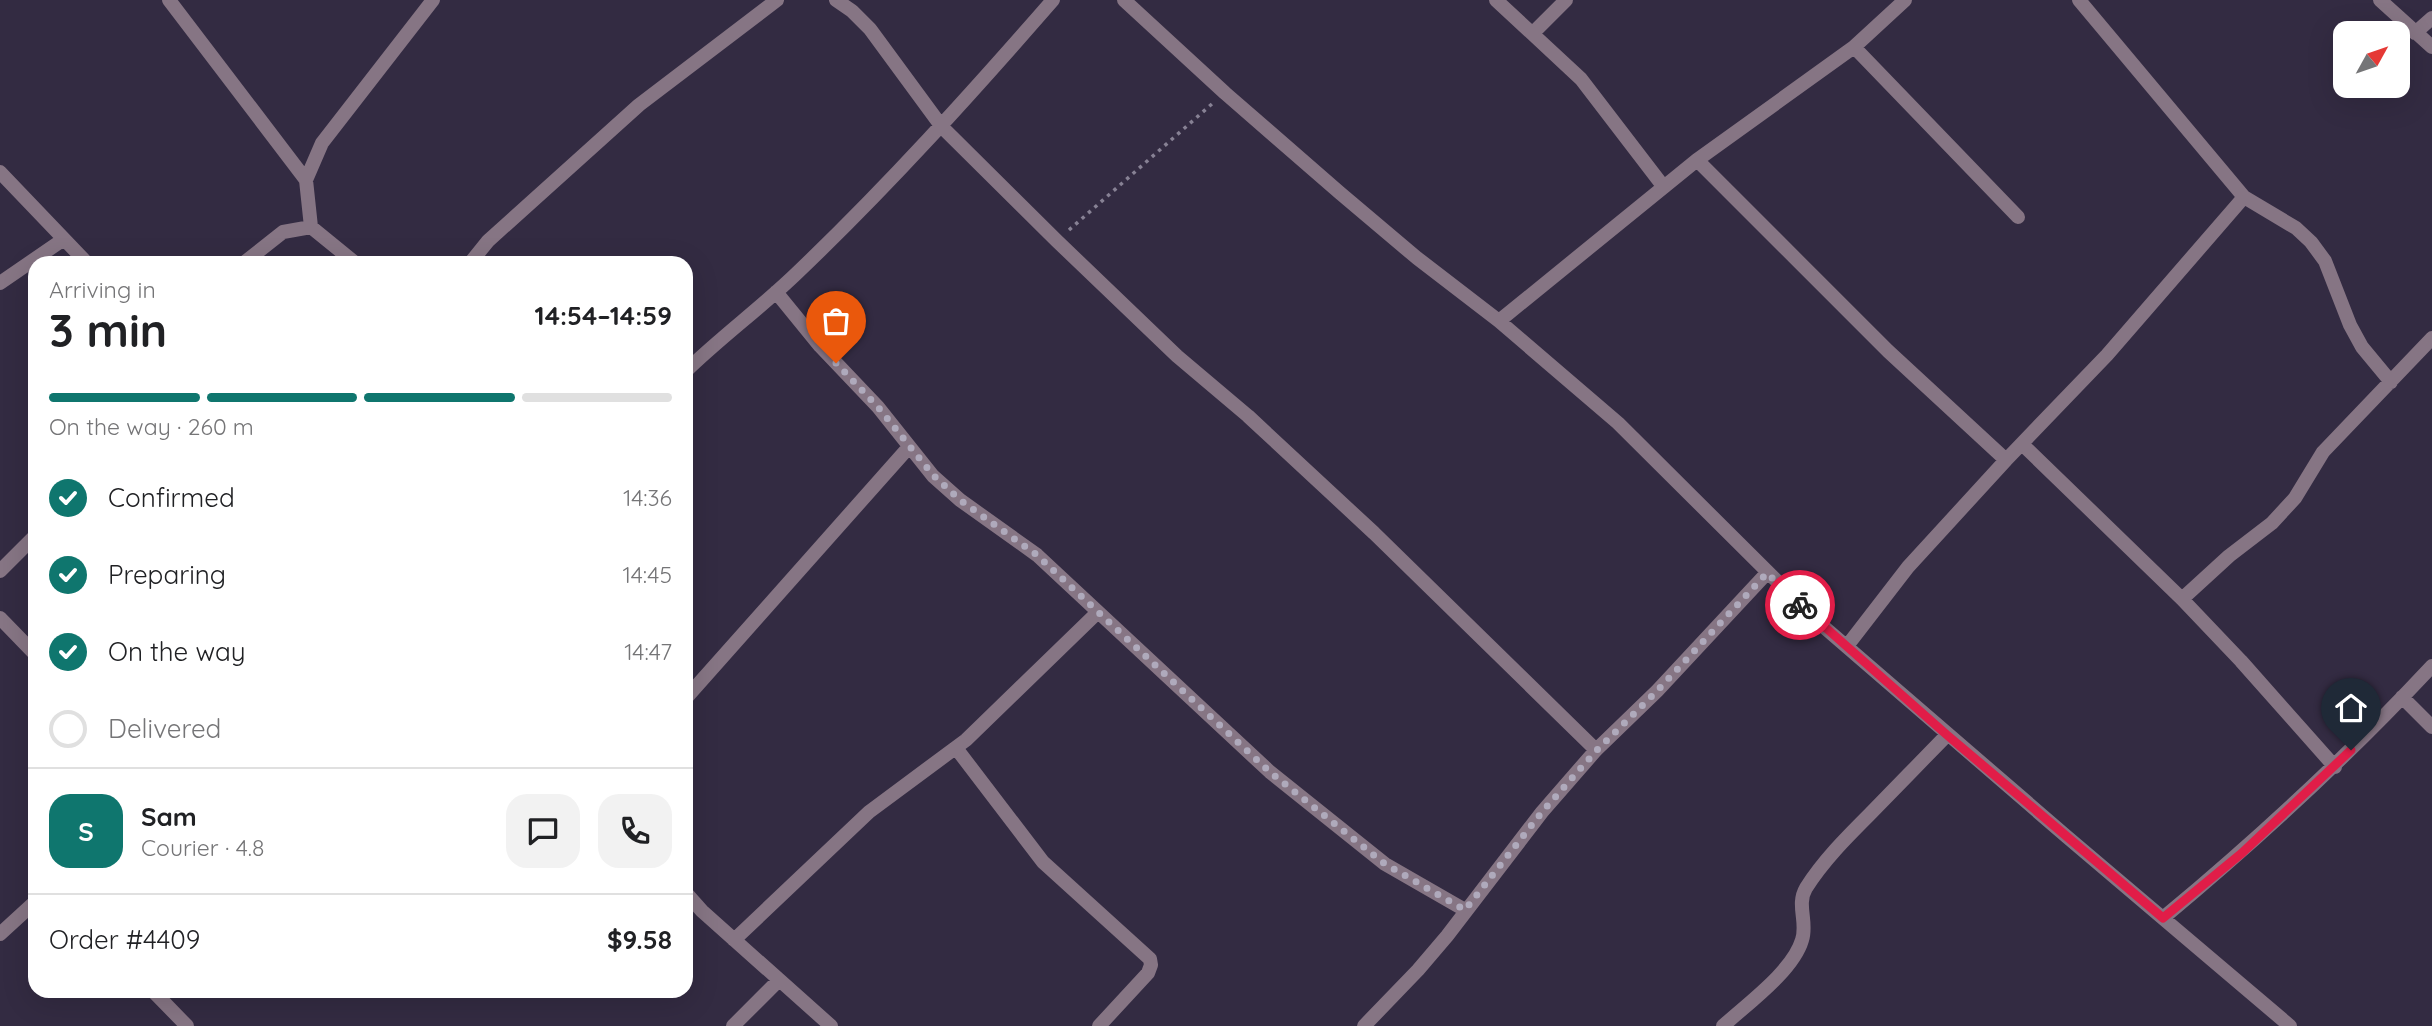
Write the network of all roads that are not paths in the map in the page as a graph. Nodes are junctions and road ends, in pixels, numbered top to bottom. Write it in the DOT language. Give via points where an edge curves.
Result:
graph roads {
  1 [pos="169,0"];
  2 [pos="433,0"];
  3 [pos="777,0"];
  4 [pos="836,0"];
  5 [pos="1053,0"];
  6 [pos="1124,0"];
  7 [pos="1496,0"];
  8 [pos="1566,0"];
  9 [pos="1905,0"];
  10 [pos="2079,0"];
  11 [pos="2380,0"];
  12 [pos="2432,18"];
  13 [pos="1533,33"];
  14 [pos="2415,33"];
  15 [pos="1854,47"];
  16 [pos="2432,47"];
  17 [pos="942,127"];
  18 [pos="1697,160"];
  19 [pos="0,172"];
  20 [pos="306,180"];
  21 [pos="1663,186"];
  22 [pos="2244,197"];
  23 [pos="2018,217"];
  24 [pos="311,227"];
  25 [pos="64,239"];
  26 [pos="39,256"];
  27 [pos="80,256"];
  28 [pos="253,256"];
  29 [pos="347,256"];
  30 [pos="476,256"];
  31 [pos="28,264"];
  32 [pos="0,283"];
  33 [pos="776,292"];
  34 [pos="1499,321"];
  35 [pos="2432,338"];
  36 [pos="693,364"];
  37 [pos="2391,382"];
  38 [pos="2022,444"];
  39 [pos="909,447"];
  40 [pos="2006,460"];
  41 [pos="28,543"];
  42 [pos="0,571"];
  43 [pos="1767,573"];
  44 [pos="2182,599"];
  45 [pos="1098,612"];
  46 [pos="0,618"];
  47 [pos="1847,646"];
  48 [pos="28,647"];
  49 [pos="2432,666"];
  50 [pos="693,690"];
  51 [pos="2402,697"];
  52 [pos="2432,727"];
  53 [pos="1947,735"];
  54 [pos="956,748"];
  55 [pos="1596,751"];
  56 [pos="2334,767"];
  57 [pos="693,899"];
  58 [pos="28,908"];
  59 [pos="1465,910"];
  60 [pos="2163,918"];
  61 [pos="0,934"];
  62 [pos="734,940"];
  63 [pos="778,981"];
  64 [pos="160,998"];
  65 [pos="187,1026"];
  66 [pos="733,1026"];
  67 [pos="831,1026"];
  68 [pos="1099,1026"];
  69 [pos="1364,1026"];
  70 [pos="1723,1026"];
  71 [pos="2290,1026"];
  1 -- 20 [label="street"];
  2 -- 20 [label="street" via="322,143"];
  3 -- 30 [label="street" via="639,105"];
  4 -- 17 [label="street" via="870,29"];
  5 -- 17 [label="street"];
  6 -- 34 [label="street" via="1224,93 1417,258"];
  7 -- 13 [label="street"];
  8 -- 13 [label="street"];
  9 -- 15 [label="street"];
  10 -- 22 [label="street"];
  11 -- 14 [label="street"];
  12 -- 14 [label="street"];
  13 -- 21 [label="street" via="1581,79"];
  14 -- 16 [label="street"];
  15 -- 18 [label="street"];
  15 -- 23 [label="street"];
  17 -- 33 [label="street"];
  17 -- 55 [label="street" via="1177,356 1374,533"];
  18 -- 21 [label="street"];
  18 -- 40 [label="street" via="1888,351"];
  19 -- 25 [label="street"];
  20 -- 24 [label="street"];
  21 -- 34 [label="street"];
  22 -- 37 [label="street" via="2311,242 2325,261 2350,325"];
  22 -- 38 [label="street" via="2108,355"];
  24 -- 28 [label="street" via="284,232"];
  24 -- 29 [label="street"];
  25 -- 26 [label="street"];
  25 -- 27 [label="street"];
  31 -- 32 [label="street"];
  33 -- 36 [label="street"];
  33 -- 39 [label="street"];
  34 -- 43 [label="street" via="1618,422"];
  35 -- 37 [label="street"];
  37 -- 44 [label="street" via="2323,452 2295,498 2272,523"];
  38 -- 40 [label="street"];
  38 -- 44 [label="street"];
  39 -- 45 [label="street" via="960,500 1037,555"];
  39 -- 50 [label="street"];
  40 -- 47 [label="street" via="1908,567"];
  41 -- 42 [label="street"];
  43 -- 47 [label="street"];
  43 -- 55 [label="street"];
  44 -- 56 [label="street"];
  45 -- 54 [label="street"];
  45 -- 59 [label="street" via="1270,772 1385,864"];
  46 -- 48 [label="street"];
  47 -- 53 [label="street"];
  49 -- 51 [label="street"];
  51 -- 52 [label="street"];
  51 -- 56 [label="street"];
  53 -- 60 [label="street"];
  53 -- 70 [label="street" via="1815,875 1804,892 1804,933 1795,955"];
  54 -- 62 [label="street" via="869,812"];
  54 -- 68 [label="street" via="1037,855 1150,959 1148,972"];
  55 -- 59 [label="street"];
  56 -- 60 [label="street" via="2242,853"];
  57 -- 62 [label="street"];
  58 -- 61 [label="street"];
  59 -- 69 [label="street" via="1418,970"];
  60 -- 71 [label="street"];
  62 -- 63 [label="street"];
  63 -- 66 [label="street"];
  63 -- 67 [label="street"];
  64 -- 65 [label="street"];
}
